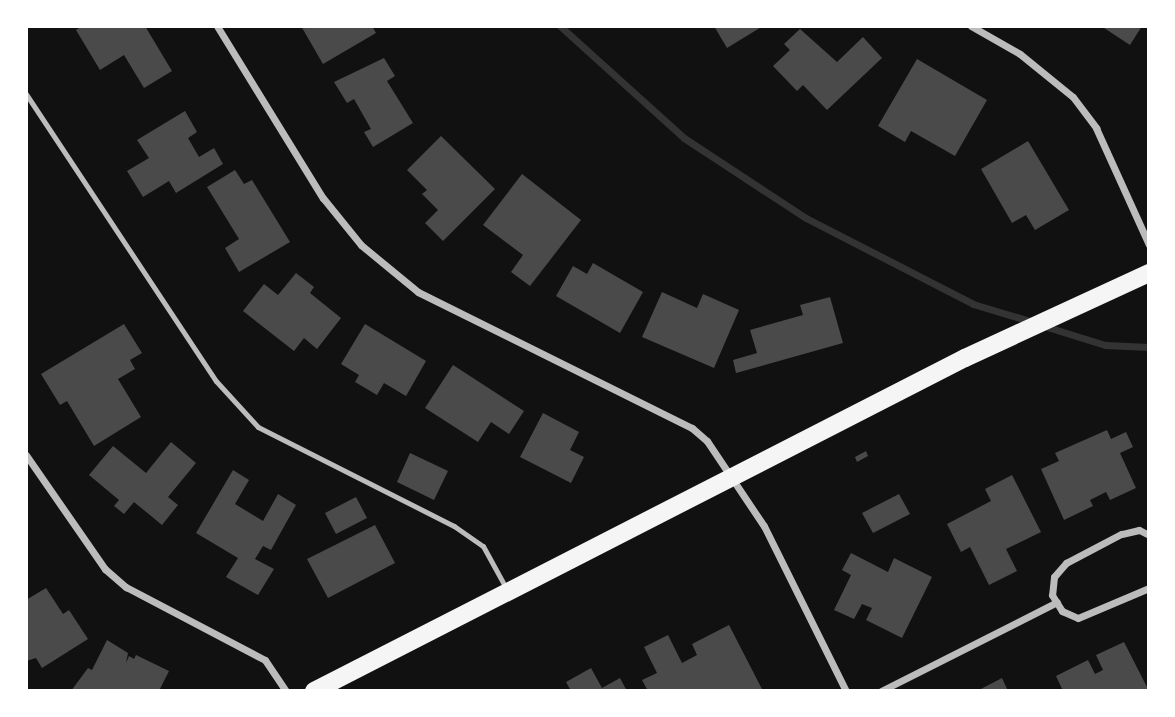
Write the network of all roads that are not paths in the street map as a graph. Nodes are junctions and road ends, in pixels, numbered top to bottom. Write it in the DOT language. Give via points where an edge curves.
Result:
graph roads {
  1 [pos="217,26"];
  2 [pos="971,26"];
  3 [pos="986,30"];
  4 [pos="26,94"];
  5 [pos="1149,245"];
  6 [pos="1149,273"];
  7 [pos="26,455"];
  8 [pos="735,476"];
  9 [pos="1149,535"];
  10 [pos="1149,587"];
  11 [pos="508,590"];
  12 [pos="1057,603"];
  13 [pos="286,691"];
  14 [pos="314,691"];
  15 [pos="846,691"];
  16 [pos="881,691"];
  1 -- 8 [label="street" via="323,198 361,245 418,292 692,429"];
  2 -- 3 [label="street"];
  3 -- 5 [label="street" via="1073,97 1096,128"];
  4 -- 11 [label="lane" via="215,381 258,427 454,526 483,546"];
  6 -- 8 [label="main road" via="965,358"];
  7 -- 13 [label="street" via="105,569 126,587 265,660"];
  8 -- 11 [label="main road"];
  8 -- 15 [label="street"];
  9 -- 12 [label="street" via="1139,530 1121,534 1066,562 1054,576 1052,595"];
  10 -- 12 [label="street" via="1078,618 1062,611"];
  11 -- 14 [label="main road"];
  12 -- 16 [label="street"];
}
